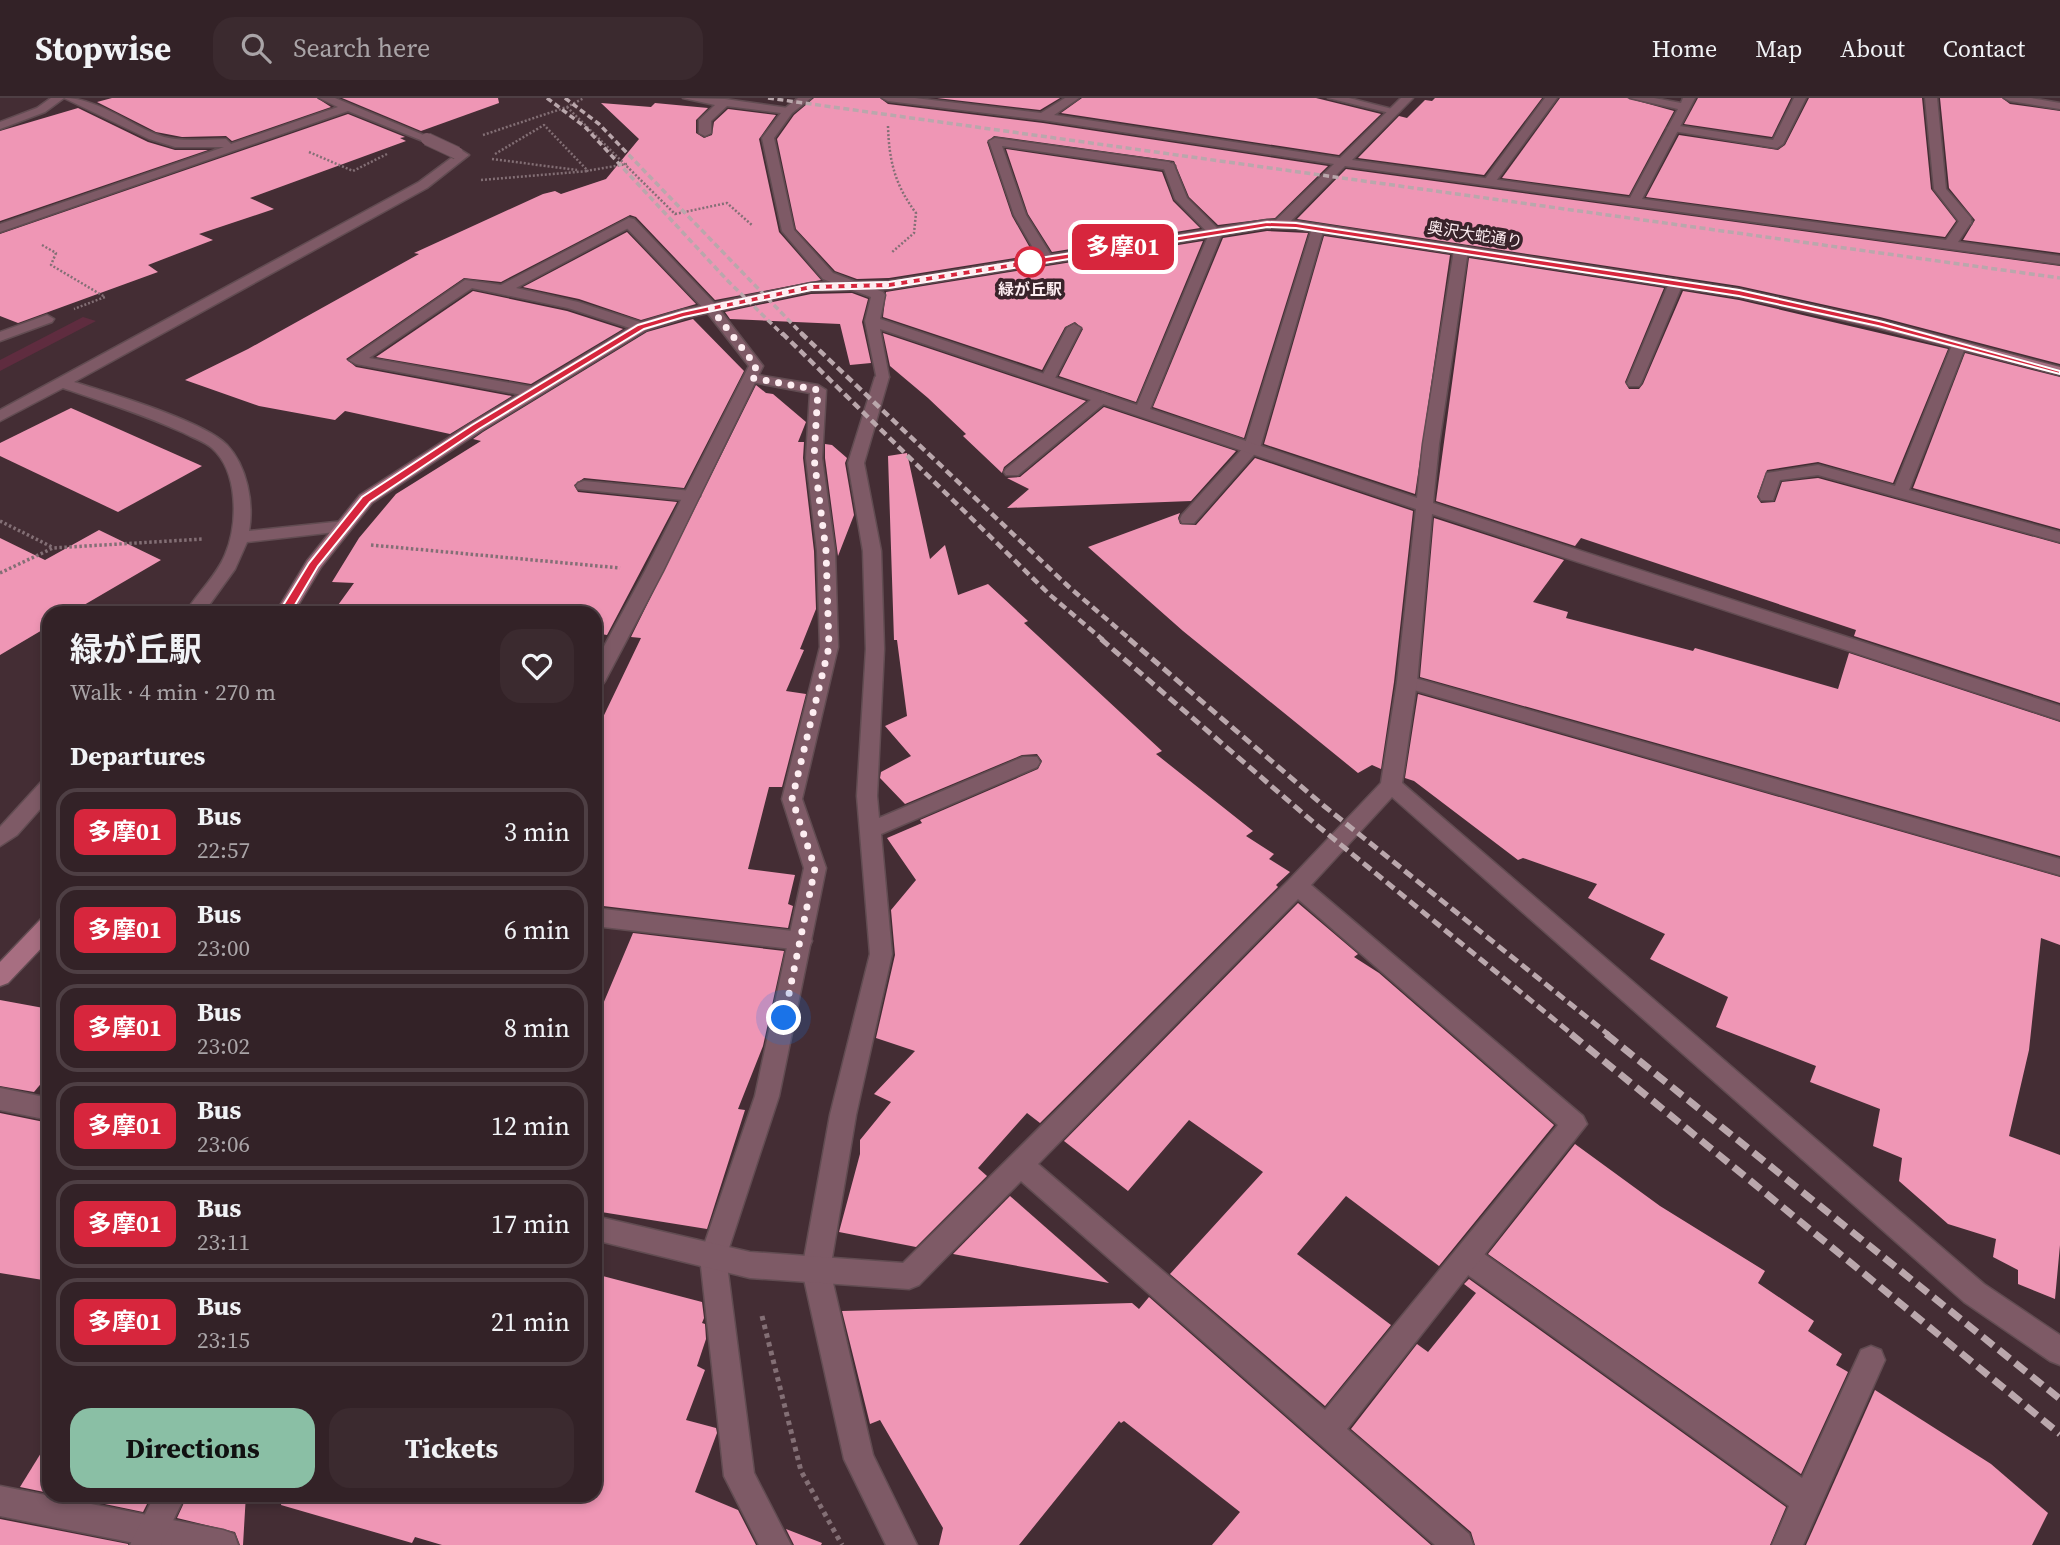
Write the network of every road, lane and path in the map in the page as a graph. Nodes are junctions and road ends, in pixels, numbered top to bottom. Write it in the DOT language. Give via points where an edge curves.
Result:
graph roads {
  1 [pos="58,98"];
  2 [pos="70,98"];
  3 [pos="325,98"];
  4 [pos="689,98"];
  5 [pos="805,98"];
  6 [pos="888,98"];
  7 [pos="1073,98"];
  8 [pos="1334,98"];
  9 [pos="1407,98"];
  10 [pos="1551,98"];
  11 [pos="1636,98"];
  12 [pos="1800,98"];
  13 [pos="1931,98"];
  14 [pos="2011,98"];
  15 [pos="923,100"];
  16 [pos="724,102"];
  17 [pos="1686,102"];
  18 [pos="2060,106"];
  19 [pos="349,107"];
  20 [pos="567,107"];
  21 [pos="788,111"];
  22 [pos="1394,111"];
  23 [pos="1044,117"];
  24 [pos="541,121"];
  25 [pos="544,125"];
  26 [pos="888,125"];
  27 [pos="0,126"];
  28 [pos="1674,128"];
  29 [pos="705,133"];
  30 [pos="271,134"];
  31 [pos="425,138"];
  32 [pos="257,139"];
  33 [pos="498,152"];
  34 [pos="460,154"];
  35 [pos="1343,162"];
  36 [pos="627,164"];
  37 [pos="589,171"];
  38 [pos="1489,182"];
  39 [pos="423,185"];
  40 [pos="1634,202"];
  41 [pos="1281,223"];
  42 [pos="753,226"];
  43 [pos="3,227"];
  44 [pos="1318,228"];
  45 [pos="1216,233"];
  46 [pos="1949,245"];
  47 [pos="1461,250"];
  48 [pos="1046,260"];
  49 [pos="2060,260"];
  50 [pos="1676,283"];
  51 [pos="852,285"];
  52 [pos="883,285"];
  53 [pos="503,290"];
  54 [pos="711,308"];
  55 [pos="47,319"];
  56 [pos="872,321"];
  57 [pos="641,327"];
  58 [pos="1074,328"];
  59 [pos="0,337"];
  60 [pos="1959,345"];
  61 [pos="2060,371"];
  62 [pos="752,378"];
  63 [pos="1047,380"];
  64 [pos="64,383"];
  65 [pos="1634,383"];
  66 [pos="533,392"];
  67 [pos="1102,398"];
  68 [pos="1142,411"];
  69 [pos="0,416"];
  70 [pos="1252,448"];
  71 [pos="1012,472"];
  72 [pos="584,486"];
  73 [pos="1900,493"];
  74 [pos="692,496"];
  75 [pos="1767,496"];
  76 [pos="1425,506"];
  77 [pos="1188,519"];
  78 [pos="0,521"];
  79 [pos="344,526"];
  80 [pos="242,537"];
  81 [pos="2060,537"];
  82 [pos="331,542"];
  83 [pos="53,548"];
  84 [pos="654,571"];
  85 [pos="0,573"];
  86 [pos="200,606"];
  87 [pos="289,606"];
  88 [pos="602,668"];
  89 [pos="1407,682"];
  90 [pos="2060,713"];
  91 [pos="1030,762"];
  92 [pos="1391,785"];
  93 [pos="42,794"];
  94 [pos="870,830"];
  95 [pos="0,838"];
  96 [pos="2060,867"];
  97 [pos="1297,886"];
  98 [pos="602,918"];
  99 [pos="42,932"];
  100 [pos="801,941"];
  101 [pos="0,977"];
  102 [pos="0,1099"];
  103 [pos="42,1108"];
  104 [pos="1020,1164"];
  105 [pos="602,1230"];
  106 [pos="713,1257"];
  107 [pos="1467,1258"];
  108 [pos="817,1270"];
  109 [pos="2060,1351"];
  110 [pos="1871,1360"];
  111 [pos="1327,1431"];
  112 [pos="1807,1500"];
  113 [pos="0,1501"];
  114 [pos="167,1502"];
  115 [pos="149,1537"];
  116 [pos="223,1545"];
  117 [pos="776,1545"];
  118 [pos="902,1545"];
  119 [pos="1458,1545"];
  120 [pos="1787,1545"];
  1 -- 27 [label="street"];
  2 -- 32 [label="street" via="174,143"];
  3 -- 19 [label="street"];
  4 -- 16 [label="street"];
  5 -- 21 [label="street"];
  6 -- 15 [label="street"];
  7 -- 23 [label="street"];
  8 -- 22 [label="street"];
  9 -- 22 [label="street"];
  10 -- 38 [label="street"];
  11 -- 17 [label="street"];
  12 -- 28 [label="street" via="1777,144"];
  13 -- 46 [label="street" via="1940,189 1966,220"];
  14 -- 18 [label="street"];
  15 -- 23 [label="street"];
  16 -- 21 [label="street"];
  16 -- 29 [label="street" via="705,120"];
  17 -- 28 [label="street"];
  19 -- 30 [label="street"];
  19 -- 31 [label="street"];
  20 -- 36 [label="path"];
  21 -- 51 [label="street" via="768,138 788,231 828,276"];
  22 -- 35 [label="street"];
  23 -- 35 [label="street"];
  24 -- 25 [label="path"];
  25 -- 33 [label="path"];
  25 -- 37 [label="path"];
  26 -- 52 [label="path" via="889,165 900,193 916,213 914,233 890,254"];
  28 -- 40 [label="street"];
  30 -- 31 [label="path" via="354,171"];
  30 -- 32 [label="street"];
  31 -- 34 [label="street, bridge"];
  32 -- 43 [label="street"];
  34 -- 37 [label="path"];
  34 -- 39 [label="street"];
  35 -- 38 [label="street"];
  35 -- 41 [label="street"];
  36 -- 37 [label="path"];
  36 -- 42 [label="path" via="675,214 727,203"];
  37 -- 39 [label="path"];
  38 -- 40 [label="street"];
  39 -- 64 [label="street"];
  40 -- 46 [label="street"];
  41 -- 44 [label="street, 奥沢大蛇通り"];
  41 -- 45 [label="street, 奥沢大蛇通り"];
  43 -- 55 [label="path" via="56,253 51,265 105,297"];
  44 -- 47 [label="street, 奥沢大蛇通り"];
  44 -- 70 [label="street"];
  45 -- 48 [label="street, 奥沢大蛇通り"];
  45 -- 48 [label="street" via="1181,199 1169,166 1124,165 995,141 1020,215"];
  45 -- 68 [label="street"];
  46 -- 49 [label="street"];
  47 -- 50 [label="street, 奥沢大蛇通り"];
  47 -- 76 [label="street"];
  48 -- 52 [label="street, 奥沢大蛇通り"];
  50 -- 60 [label="street, 奥沢大蛇通り" via="1818,310"];
  50 -- 65 [label="street"];
  51 -- 52 [label="street, 奥沢大蛇通り"];
  51 -- 54 [label="street, 奥沢大蛇通り" via="811,287"];
  51 -- 56 [label="street" via="878,295"];
  53 -- 54 [label="street" via="629,222"];
  53 -- 57 [label="street" via="594,310"];
  53 -- 66 [label="street" via="470,283 356,360"];
  54 -- 57 [label="street, 奥沢大蛇通り"];
  54 -- 62 [label="street" via="756,366"];
  55 -- 59 [label="street"];
  56 -- 63 [label="street"];
  56 -- 94 [label="street" via="881,377 856,463 872,565 875,649 867,796"];
  57 -- 66 [label="street, 奥沢大蛇通り"];
  58 -- 63 [label="street"];
  60 -- 61 [label="street, 奥沢大蛇通り"];
  60 -- 73 [label="street"];
  62 -- 74 [label="street"];
  62 -- 100 [label="street" via="818,390 814,458 826,551 829,647 792,799 815,868"];
  63 -- 67 [label="street"];
  64 -- 69 [label="street"];
  64 -- 80 [label="street" via="174,422 217,443 237,476"];
  66 -- 79 [label="street, 奥沢大蛇通り" via="375,492"];
  67 -- 68 [label="street"];
  67 -- 71 [label="street"];
  68 -- 70 [label="street"];
  70 -- 76 [label="street"];
  70 -- 77 [label="street"];
  72 -- 74 [label="street"];
  73 -- 75 [label="street" via="1818,470 1773,476"];
  73 -- 81 [label="street"];
  74 -- 84 [label="street"];
  76 -- 89 [label="street"];
  76 -- 90 [label="street"];
  78 -- 83 [label="path"];
  79 -- 80 [label="street"];
  79 -- 82 [label="street, 奥沢大蛇通り"];
  80 -- 83 [label="path"];
  80 -- 86 [label="street"];
  82 -- 84 [label="path"];
  82 -- 87 [label="street, 奥沢大蛇通り"];
  83 -- 85 [label="path"];
  84 -- 88 [label="street"];
  89 -- 92 [label="street"];
  89 -- 96 [label="street"];
  91 -- 94 [label="street"];
  92 -- 97 [label="street"];
  92 -- 109 [label="street" via="1974,1293"];
  93 -- 95 [label="street"];
  94 -- 108 [label="street" via="881,954 842,1115"];
  97 -- 104 [label="street"];
  97 -- 107 [label="street" via="1574,1124"];
  98 -- 100 [label="street"];
  99 -- 101 [label="street"];
  100 -- 106 [label="street" via="767,1096"];
  102 -- 103 [label="street"];
  104 -- 108 [label="street" via="909,1276"];
  104 -- 111 [label="street"];
  105 -- 106 [label="street"];
  106 -- 108 [label="street"];
  106 -- 117 [label="street" via="739,1476"];
  107 -- 111 [label="street"];
  107 -- 112 [label="street"];
  108 -- 118 [label="street" via="859,1459"];
  110 -- 112 [label="street"];
  111 -- 119 [label="street"];
  112 -- 120 [label="street"];
  113 -- 115 [label="street"];
  114 -- 115 [label="street"];
  115 -- 116 [label="street"];
}
